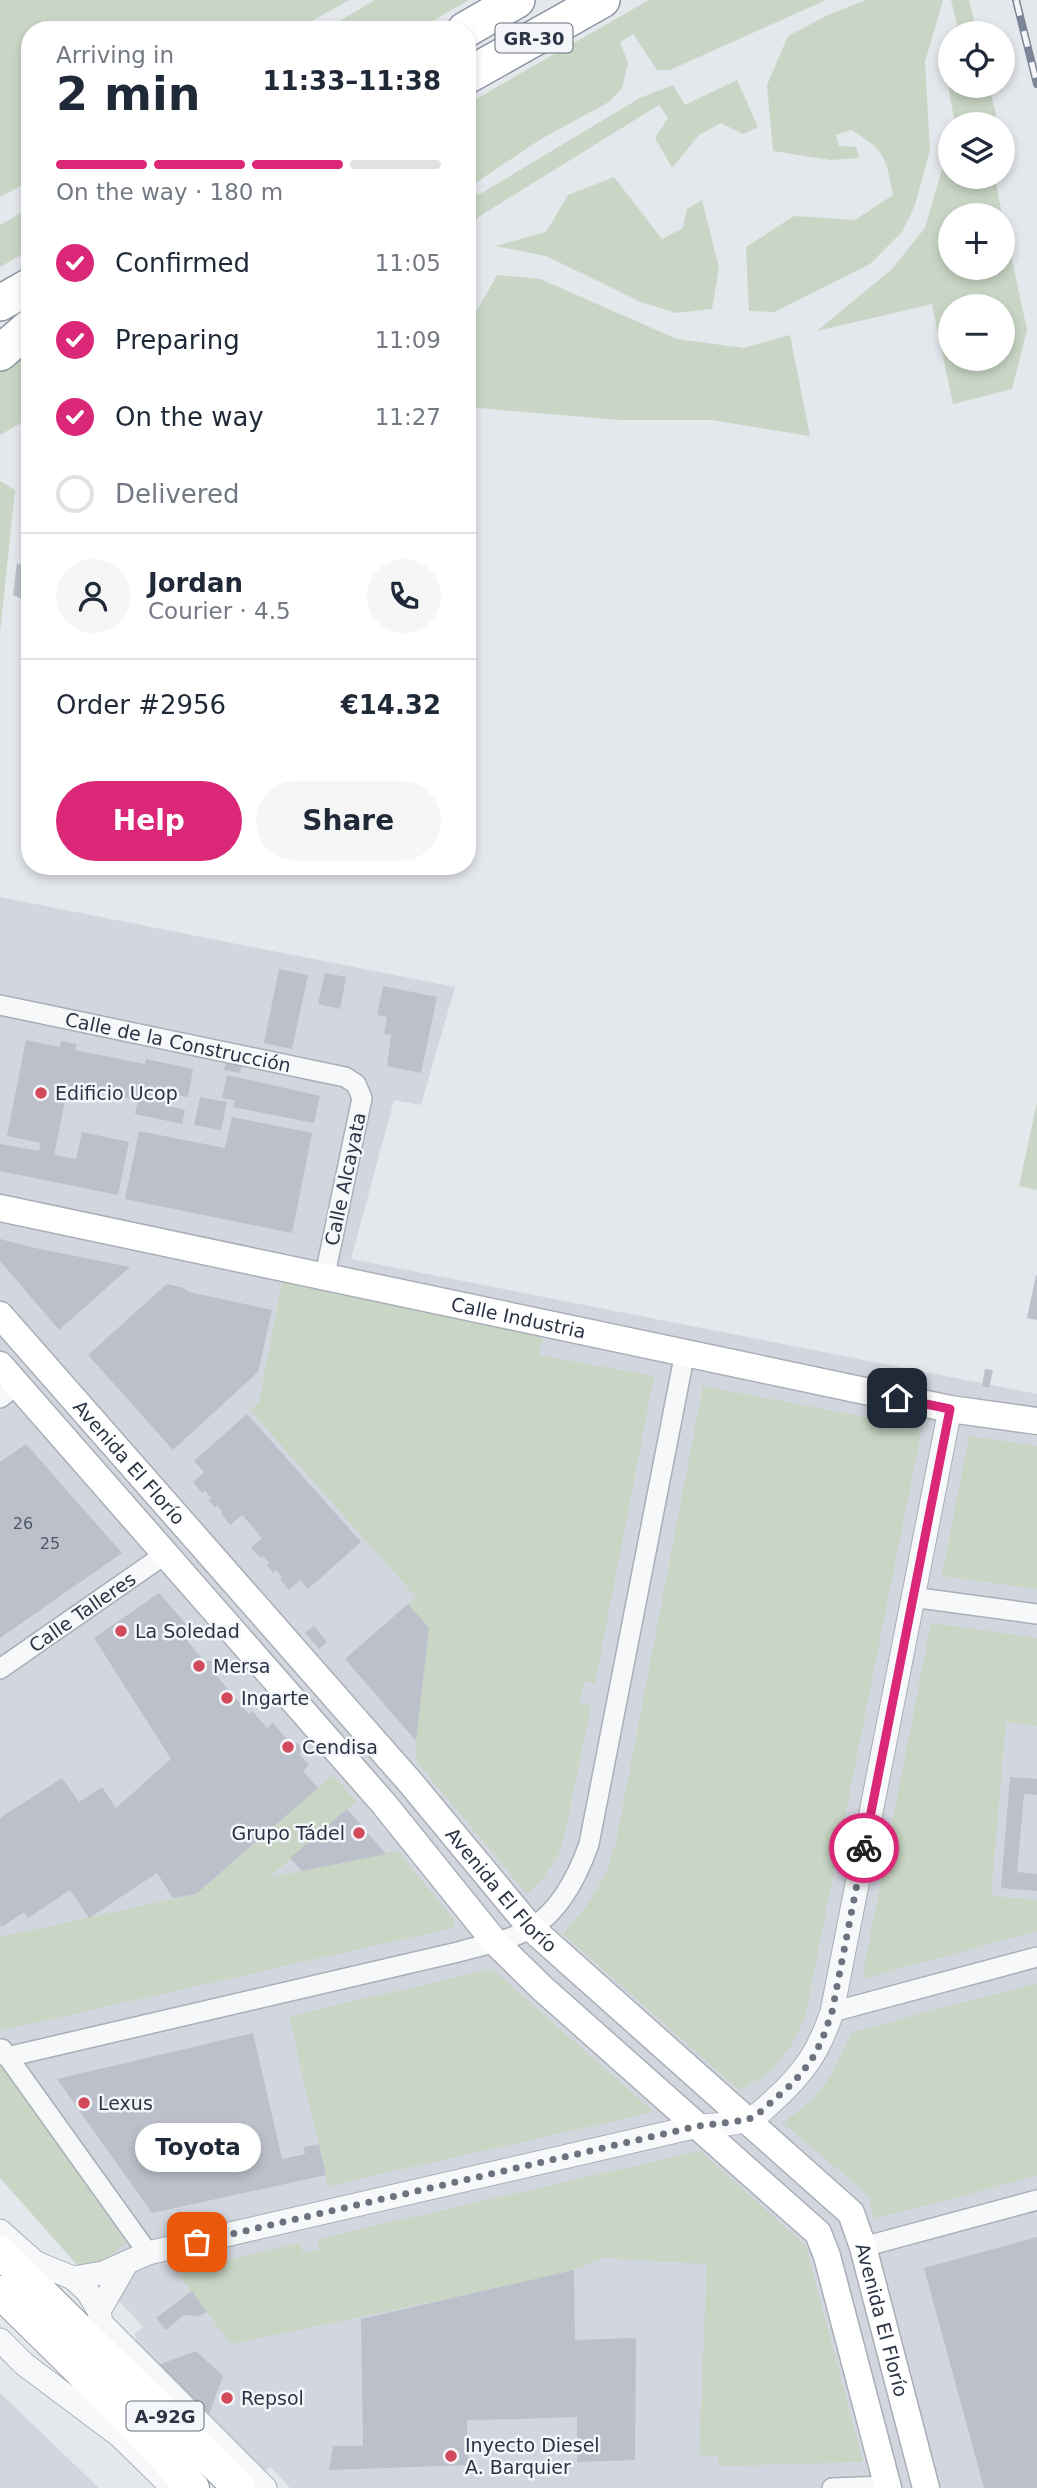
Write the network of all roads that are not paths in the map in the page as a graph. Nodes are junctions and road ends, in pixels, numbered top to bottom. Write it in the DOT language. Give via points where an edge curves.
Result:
graph roads {
  1 [pos="517,0"];
  2 [pos="602,0"];
  3 [pos="476,24"];
  4 [pos="476,71"];
  5 [pos="21,274"];
  6 [pos="0,286"];
  7 [pos="21,291"];
  8 [pos="0,303"];
  9 [pos="21,327"];
  10 [pos="21,335"];
  11 [pos="0,338"];
  12 [pos="0,353"];
  13 [pos="0,1005"];
  14 [pos="356,1084"];
  15 [pos="0,1208"];
  16 [pos="325,1275"];
  17 [pos="0,1315"];
  18 [pos="685,1352"];
  19 [pos="0,1365"];
  20 [pos="45,1365"];
  21 [pos="9,1392"];
  22 [pos="950,1409"];
  23 [pos="1037,1421"];
  24 [pos="192,1531"];
  25 [pos="164,1555"];
  26 [pos="912,1597"];
  27 [pos="1037,1614"];
  28 [pos="0,1669"];
  29 [pos="531,1928"];
  30 [pos="495,1942"];
  31 [pos="1037,1957"];
  32 [pos="832,2012"];
  33 [pos="4,2052"];
  34 [pos="747,2120"];
  35 [pos="698,2126"];
  36 [pos="1037,2200"];
  37 [pos="0,2231"];
  38 [pos="863,2247"];
  39 [pos="0,2252"];
  40 [pos="148,2253"];
  41 [pos="827,2256"];
  42 [pos="126,2264"];
  43 [pos="35,2286"];
  44 [pos="90,2334"];
  45 [pos="0,2340"];
  46 [pos="39,2373"];
  47 [pos="925,2482"];
  48 [pos="888,2487"];
  49 [pos="173,2488"];
  50 [pos="193,2488"];
  51 [pos="239,2488"];
  52 [pos="265,2488"];
  53 [pos="832,2488"];
  1 -- 3 [label="highway, GR-30"];
  2 -- 4 [label="highway, GR-30"];
  5 -- 6 [label="highway"];
  7 -- 8 [label="highway"];
  9 -- 11 [label="highway"];
  10 -- 12 [label="highway"];
  13 -- 14 [label="street, Calle de la Construcción" via="345,1077"];
  14 -- 16 [label="street, Calle Alcayata" via="362,1098"];
  15 -- 16 [label="main road, Calle Industria"];
  16 -- 18 [label="main road, Calle Industria"];
  17 -- 20 [label="main road, Avenida El Florío"];
  18 -- 22 [label="main road, Calle Industria"];
  18 -- 29 [label="street" via="589,1844 569,1888"];
  19 -- 21 [label="main road, Avenida El Florío"];
  20 -- 21 [label="main road"];
  20 -- 24 [label="main road, Avenida El Florío"];
  21 -- 25 [label="main road, Avenida El Florío"];
  22 -- 23 [label="main road, Calle Industria"];
  22 -- 26 [label="street"];
  24 -- 25 [label="main road"];
  24 -- 29 [label="main road, Avenida El Florío"];
  25 -- 28 [label="street, Calle Talleres"];
  25 -- 30 [label="main road, Avenida El Florío" via="384,1804"];
  26 -- 27 [label="street"];
  26 -- 32 [label="street"];
  29 -- 30 [label="street"];
  29 -- 34 [label="main road, Avenida El Florío"];
  30 -- 33 [label="street"];
  30 -- 35 [label="main road, Avenida El Florío"];
  31 -- 32 [label="street"];
  32 -- 34 [label="street" via="811,2061 794,2082"];
  33 -- 40 [label="street"];
  34 -- 35 [label="street"];
  34 -- 38 [label="main road, Avenida El Florío" via="851,2213"];
  35 -- 40 [label="street"];
  35 -- 41 [label="main road, Avenida El Florío" via="818,2233"];
  36 -- 38 [label="street"];
  37 -- 43 [label="street" via="36,2263"];
  38 -- 41 [label="main road"];
  38 -- 47 [label="main road, Avenida El Florío"];
  39 -- 43 [label="highway, A-92G"];
  40 -- 42 [label="street"];
  41 -- 48 [label="main road, Avenida El Florío"];
  42 -- 43 [label="street"];
  42 -- 44 [label="street"];
  43 -- 44 [label="highway, A-92G"];
  43 -- 44 [label="street" via="88,2292"];
  43 -- 45 [label="street" via="2,2324"];
  44 -- 46 [label="street" via="60,2368"];
  44 -- 50 [label="highway, A-92G" via="133,2423"];
  44 -- 51 [label="highway, A-92G"];
  44 -- 52 [label="street"];
  45 -- 46 [label="street"];
  46 -- 49 [label="street" via="120,2436"];
  47 -- 48 [label="main road"];
  48 -- 53 [label="street"];
}
